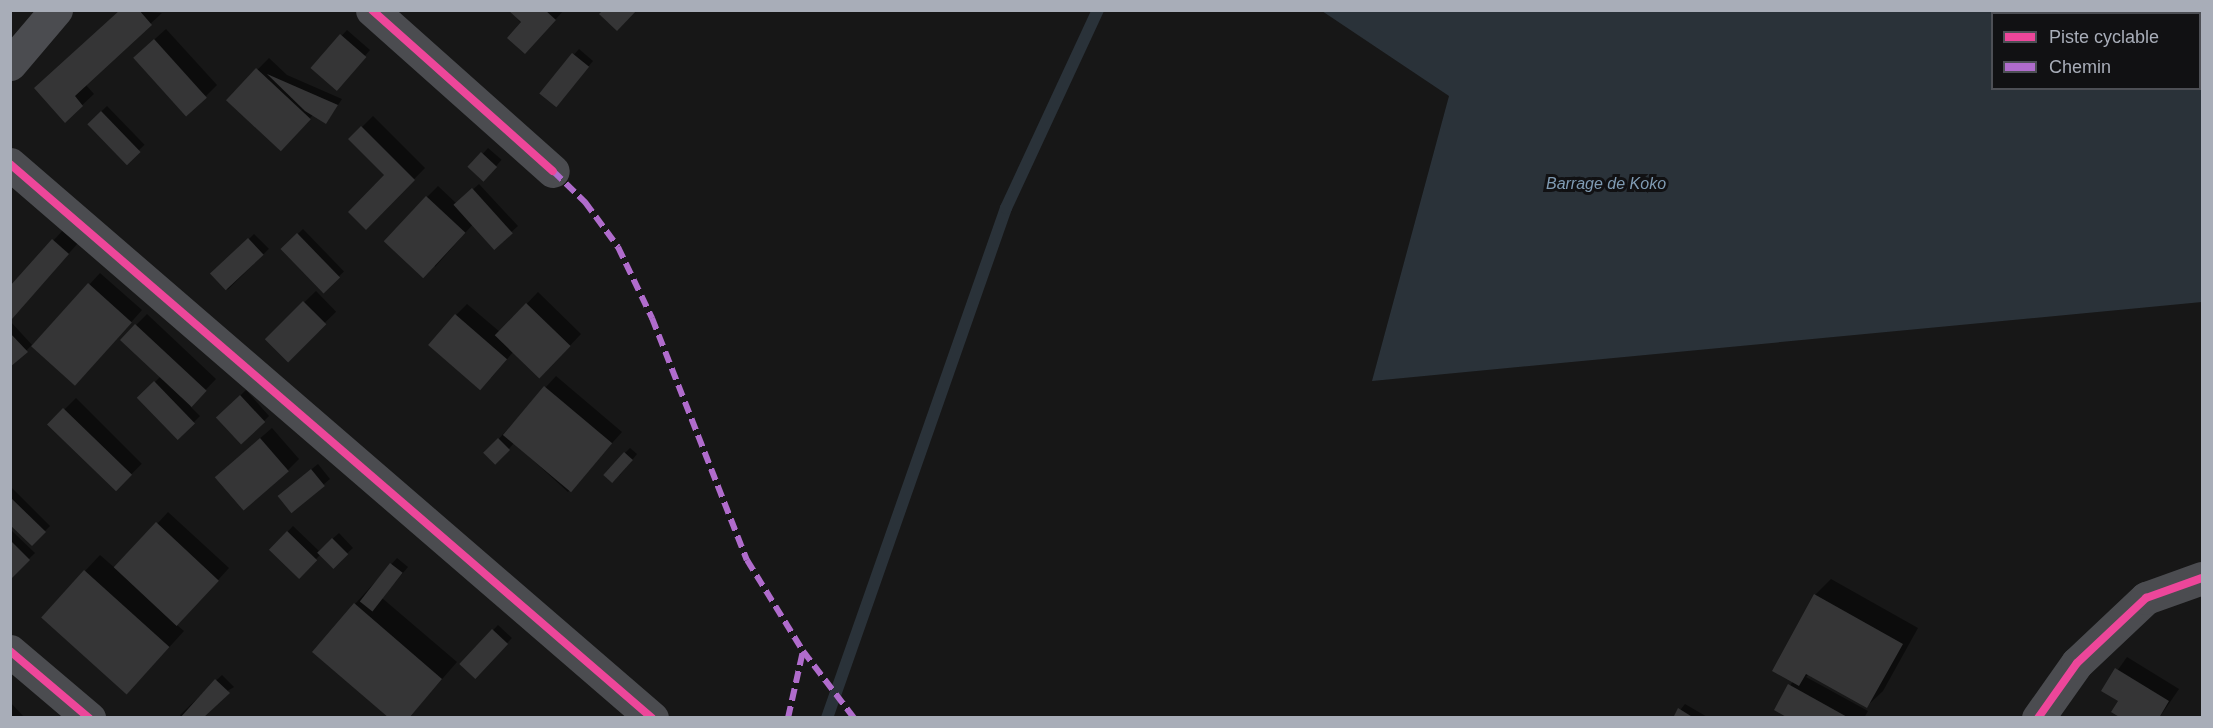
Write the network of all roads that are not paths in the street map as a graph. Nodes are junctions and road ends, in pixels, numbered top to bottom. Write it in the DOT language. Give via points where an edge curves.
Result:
graph roads {
  1 [pos="56,10"];
  2 [pos="372,10"];
  3 [pos="10,64"];
  4 [pos="10,164"];
  5 [pos="553,171"];
  6 [pos="2202,578"];
  7 [pos="10,651"];
  8 [pos="89,717"];
  9 [pos="652,717"];
  10 [pos="2038,717"];
  1 -- 3 [label="street"];
  2 -- 5 [label="street"];
  4 -- 9 [label="street"];
  6 -- 10 [label="street" via="2146,598 2077,663"];
  7 -- 8 [label="street"];
}
